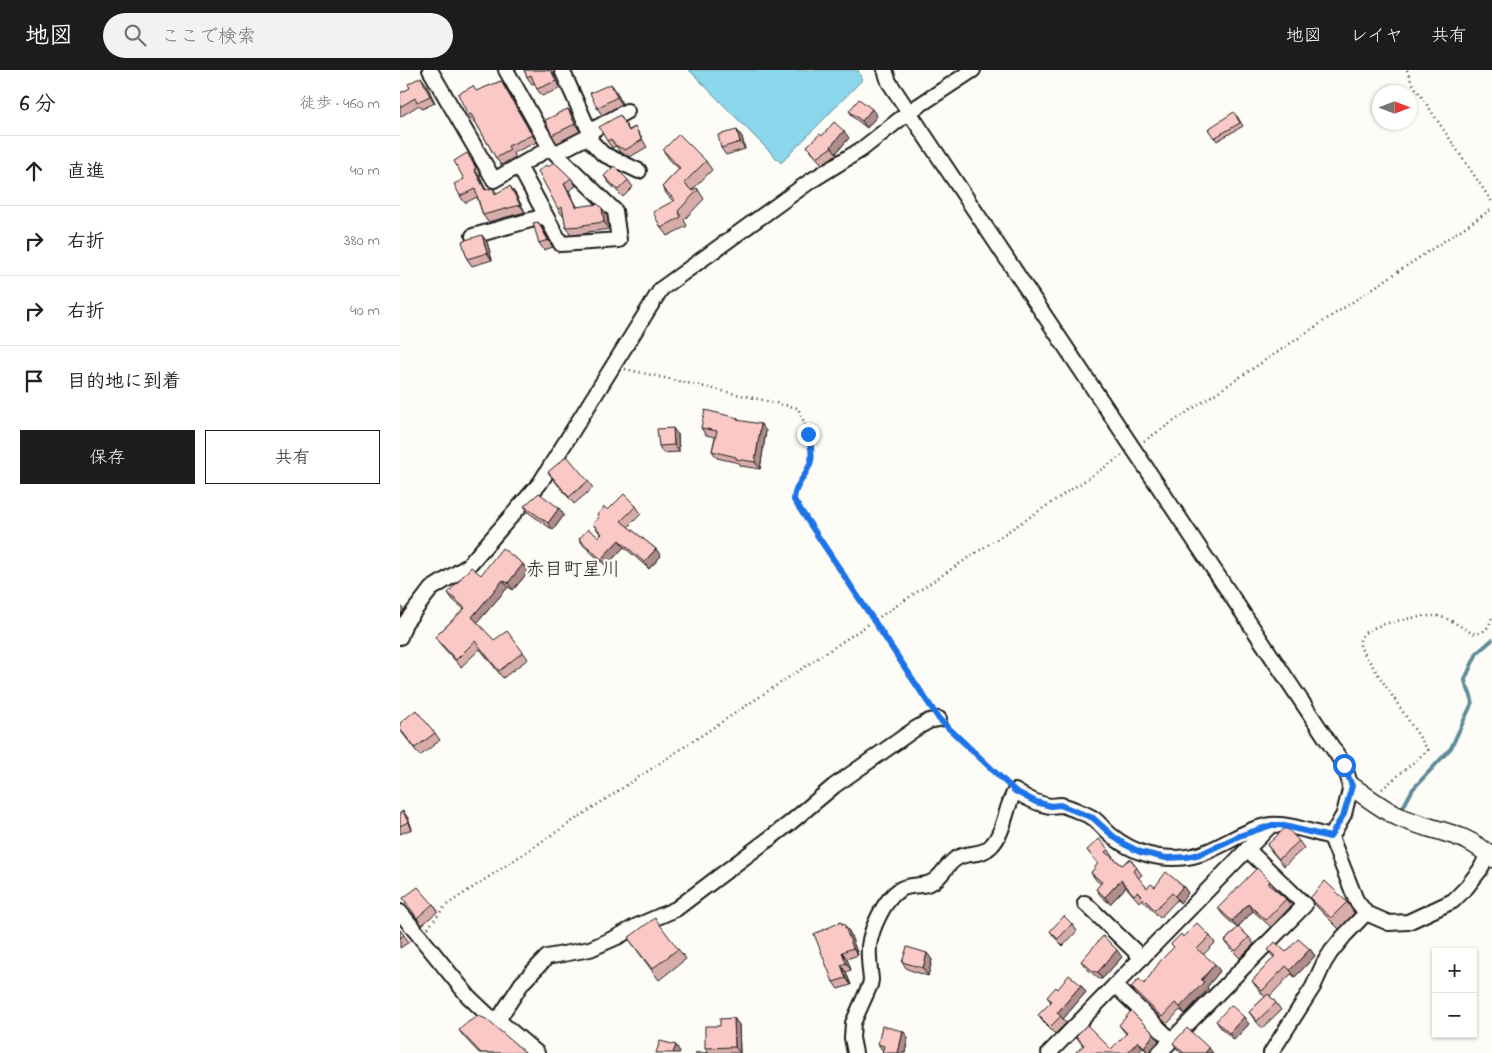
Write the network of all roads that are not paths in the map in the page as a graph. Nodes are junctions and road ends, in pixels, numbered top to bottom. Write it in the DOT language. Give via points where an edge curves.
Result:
graph roads {
  1 [pos="430,70"];
  2 [pos="506,70"];
  3 [pos="562,70"];
  4 [pos="885,70"];
  5 [pos="973,70"];
  6 [pos="627,111"];
  7 [pos="909,112"];
  8 [pos="588,134"];
  9 [pos="553,151"];
  10 [pos="519,166"];
  11 [pos="639,171"];
  12 [pos="545,216"];
  13 [pos="473,236"];
  14 [pos="400,637"];
  15 [pos="939,719"];
  16 [pos="1352,786"];
  17 [pos="1272,825"];
  18 [pos="1330,837"];
  19 [pos="1248,849"];
  20 [pos="1491,855"];
  21 [pos="1085,903"];
  22 [pos="400,912"];
  23 [pos="1366,913"];
  24 [pos="1142,958"];
  25 [pos="1115,985"];
  26 [pos="498,1020"];
  27 [pos="1171,1040"];
  28 [pos="537,1053"];
  29 [pos="855,1053"];
  30 [pos="1049,1053"];
  31 [pos="1159,1053"];
  32 [pos="1271,1053"];
  1 -- 10 [label="street" via="494,180"];
  2 -- 9 [label="street"];
  3 -- 8 [label="street"];
  4 -- 7 [label="street"];
  5 -- 7 [label="street"];
  6 -- 8 [label="street"];
  7 -- 14 [label="street" via="862,149 809,182 661,289 540,483 468,566 431,589 405,623"];
  7 -- 16 [label="street" via="1344,765"];
  8 -- 9 [label="street"];
  8 -- 11 [label="street" via="603,154"];
  9 -- 10 [label="street"];
  9 -- 12 [label="street" via="615,211 620,240 561,244"];
  10 -- 12 [label="street"];
  12 -- 13 [label="street"];
  15 -- 26 [label="street" via="915,729 834,786 676,909 590,949 547,957 522,983"];
  16 -- 18 [label="street" via="1344,814"];
  16 -- 20 [label="street" via="1396,815 1454,834"];
  17 -- 18 [label="street"];
  17 -- 19 [label="street"];
  17 -- 29 [label="street" via="1201,854 1166,858 1140,852 1124,844 1093,818 1060,805 1036,802 1015,791 1009,800 999,835 989,848 978,854 958,857 929,884 911,884 899,890 881,912 869,946 870,985 852,1023"];
  18 -- 23 [label="street" via="1356,900"];
  19 -- 24 [label="street"];
  19 -- 27 [label="street" via="1305,905"];
  20 -- 23 [label="street" via="1453,901 1421,917 1408,922 1389,923"];
  21 -- 24 [label="street"];
  22 -- 26 [label="street" via="469,997"];
  23 -- 32 [label="street" via="1331,952"];
  24 -- 25 [label="street"];
  25 -- 27 [label="street"];
  25 -- 30 [label="street"];
  26 -- 28 [label="street"];
  27 -- 31 [label="street"];
}
